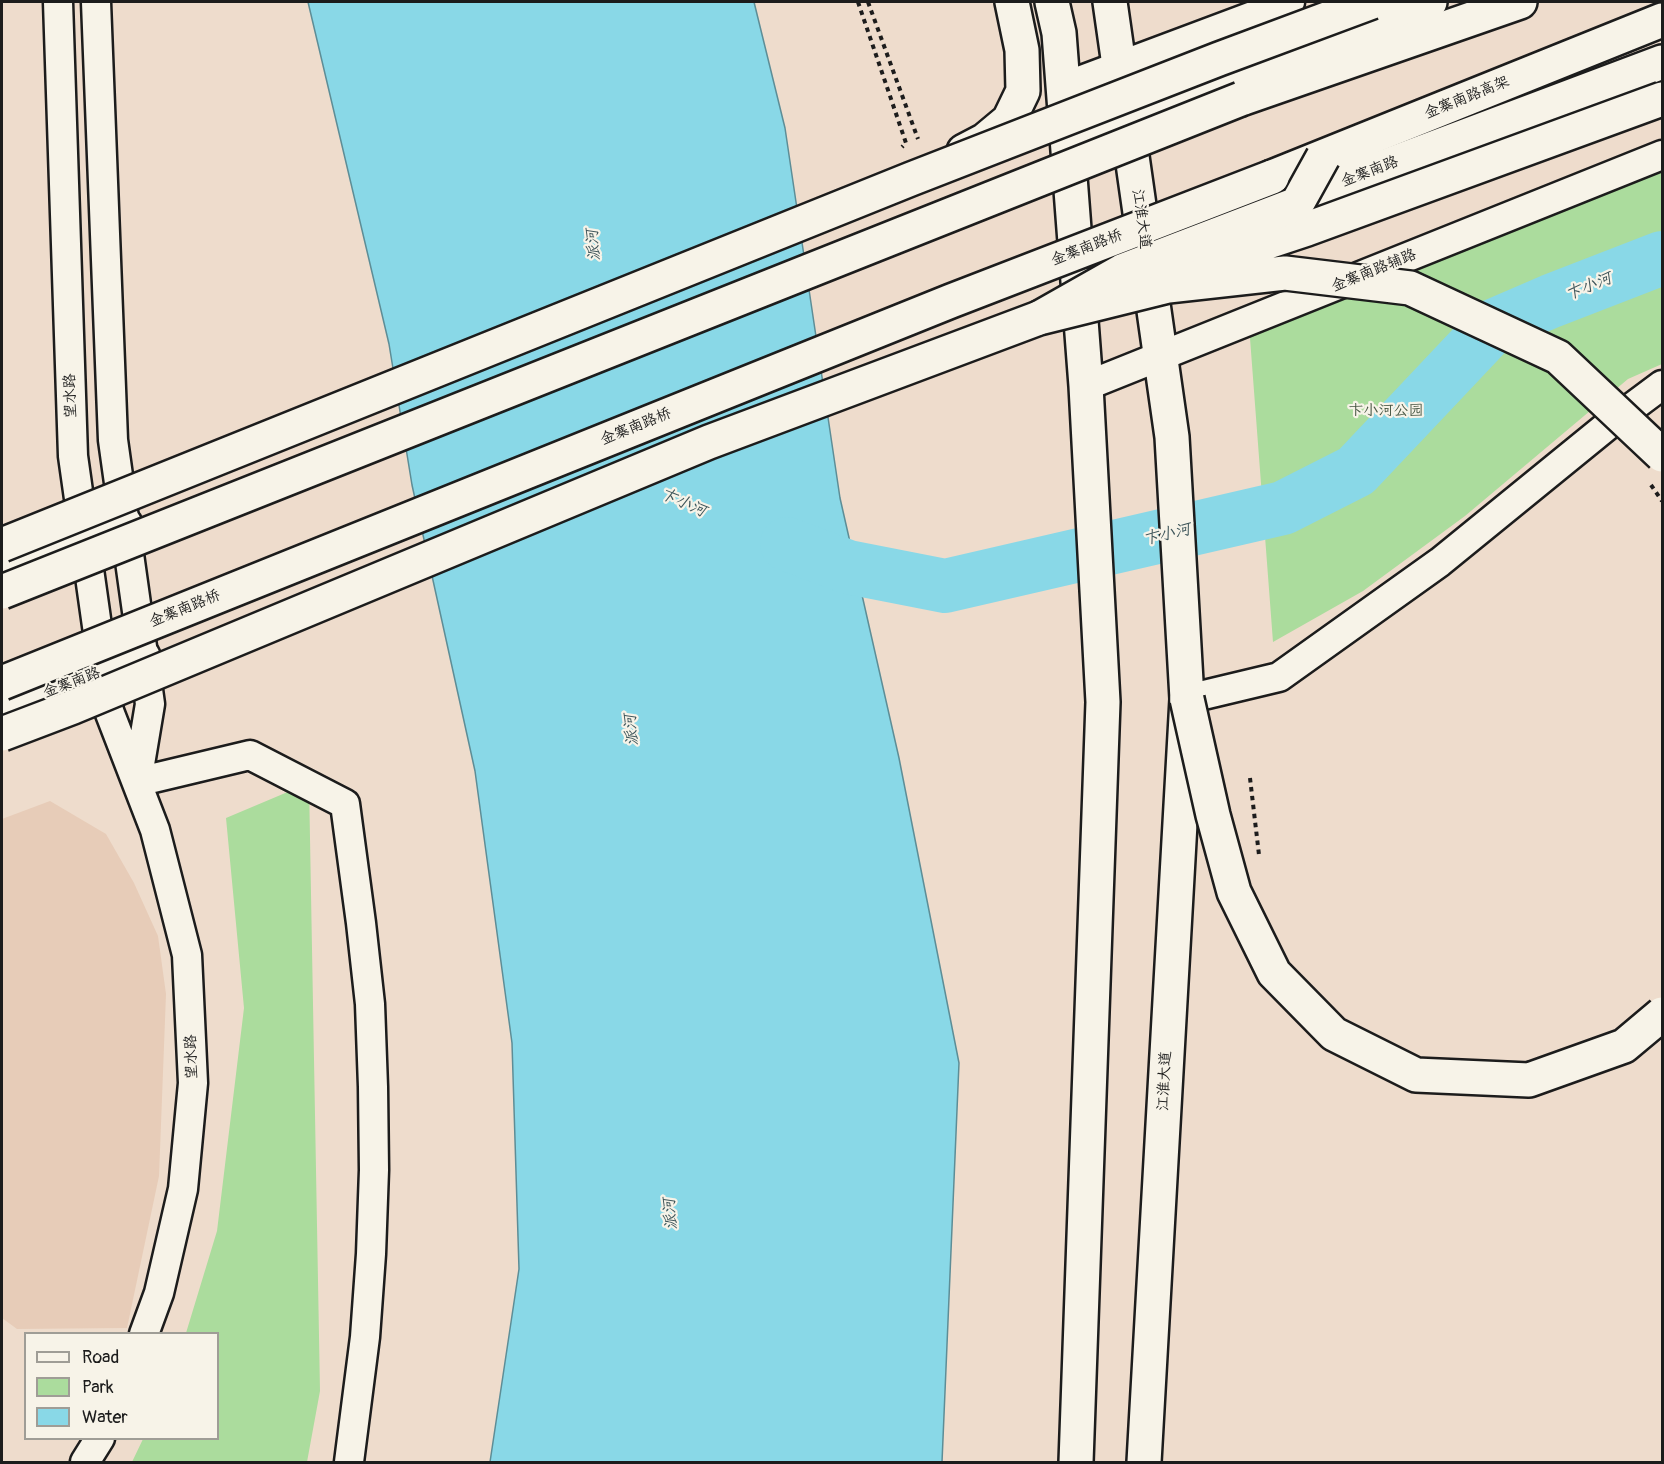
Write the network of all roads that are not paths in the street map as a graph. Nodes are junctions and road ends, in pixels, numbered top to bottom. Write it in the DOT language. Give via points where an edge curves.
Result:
graph roads {
  1 [pos="58,2"];
  2 [pos="96,2"];
  3 [pos="1012,2"];
  4 [pos="1052,2"];
  5 [pos="1110,2"];
  6 [pos="1290,2"];
  7 [pos="1372,2"];
  8 [pos="1430,2"];
  9 [pos="1520,2"];
  10 [pos="1662,20"];
  11 [pos="1662,62"];
  12 [pos="1119,66"];
  13 [pos="1063,87"];
  14 [pos="1662,99"];
  15 [pos="1126,115"];
  16 [pos="1067,136"];
  17 [pos="1662,155"];
  18 [pos="1323,157"];
  19 [pos="906,164"];
  20 [pos="1272,177"];
  21 [pos="1146,256"];
  22 [pos="1078,282"];
  23 [pos="1039,318"];
  24 [pos="1161,356"];
  25 [pos="1662,385"];
  26 [pos="1086,386"];
  27 [pos="1653,466"];
  28 [pos="125,524"];
  29 [pos="84,540"];
  30 [pos="2,545"];
  31 [pos="2,572"];
  32 [pos="2,592"];
  33 [pos="143,656"];
  34 [pos="103,671"];
  35 [pos="2,683"];
  36 [pos="1187,699"];
  37 [pos="2,710"];
  38 [pos="2,735"];
  39 [pos="137,782"];
  40 [pos="1662,1014"];
  41 [pos="145,1332"];
  42 [pos="99,1440"];
  43 [pos="85,1462"];
  44 [pos="349,1462"];
  45 [pos="1076,1462"];
  46 [pos="1144,1462"];
  1 -- 29 [label="street, 望水路" via="73,456"];
  2 -- 28 [label="street" via="113,440"];
  3 -- 19 [label="main road, bridge" via="1022,50 1023,91 1009,120 985,140"];
  4 -- 13 [label="main road"];
  5 -- 12 [label="main road, 江淮大道"];
  6 -- 12 [label="street"];
  7 -- 19 [label="main road, bridge" via="1219,59"];
  8 -- 15 [label="main road"];
  9 -- 32 [label="main road, bridge" via="1241,99"];
  10 -- 18 [label="main road, 金寨南路高架"];
  11 -- 21 [label="main road, 金寨南路"];
  12 -- 13 [label="street"];
  12 -- 15 [label="main road, 江淮大道"];
  13 -- 16 [label="main road"];
  14 -- 23 [label="main road, bridge" via="1307,229"];
  15 -- 16 [label="main road"];
  15 -- 21 [label="main road, 江淮大道"];
  16 -- 22 [label="main road"];
  17 -- 24 [label="street, 金寨南路辅路"];
  18 -- 20 [label="main road, 金寨南路高架"];
  18 -- 23 [label="main road, bridge" via="1297,204 1122,271"];
  19 -- 30 [label="main road, bridge"];
  20 -- 35 [label="main road, 金寨南路桥, bridge" via="940,305"];
  21 -- 22 [label="main road, 金寨南路"];
  21 -- 24 [label="main road, 江淮大道"];
  22 -- 26 [label="main road"];
  23 -- 27 [label="main road, bridge" via="1168,286 1286,273 1410,288 1558,357"];
  23 -- 38 [label="main road, bridge" via="709,442"];
  24 -- 26 [label="street, 金寨南路辅路"];
  24 -- 36 [label="main road, 江淮大道" via="1172,437"];
  25 -- 36 [label="street" via="1440,562 1279,677"];
  26 -- 45 [label="main road" via="1103,702"];
  28 -- 29 [label="main road"];
  28 -- 33 [label="street"];
  29 -- 31 [label="main road"];
  29 -- 34 [label="street, 望水路"];
  33 -- 34 [label="main road, 金寨南路"];
  33 -- 39 [label="street" via="150,704"];
  34 -- 37 [label="main road, 金寨南路"];
  34 -- 39 [label="street, 望水路" via="109,711"];
  36 -- 40 [label="main road, bridge" via="1234,892 1274,974 1334,1034 1416,1075 1529,1080 1624,1046"];
  36 -- 46 [label="main road, 江淮大道"];
  39 -- 41 [label="street, 望水路" via="155,830 187,955 193,1083 183,1189 159,1293"];
  39 -- 44 [label="street" via="250,755 345,804 370,1004 373,1111 367,1313"];
  42 -- 43 [label="street"];
}
